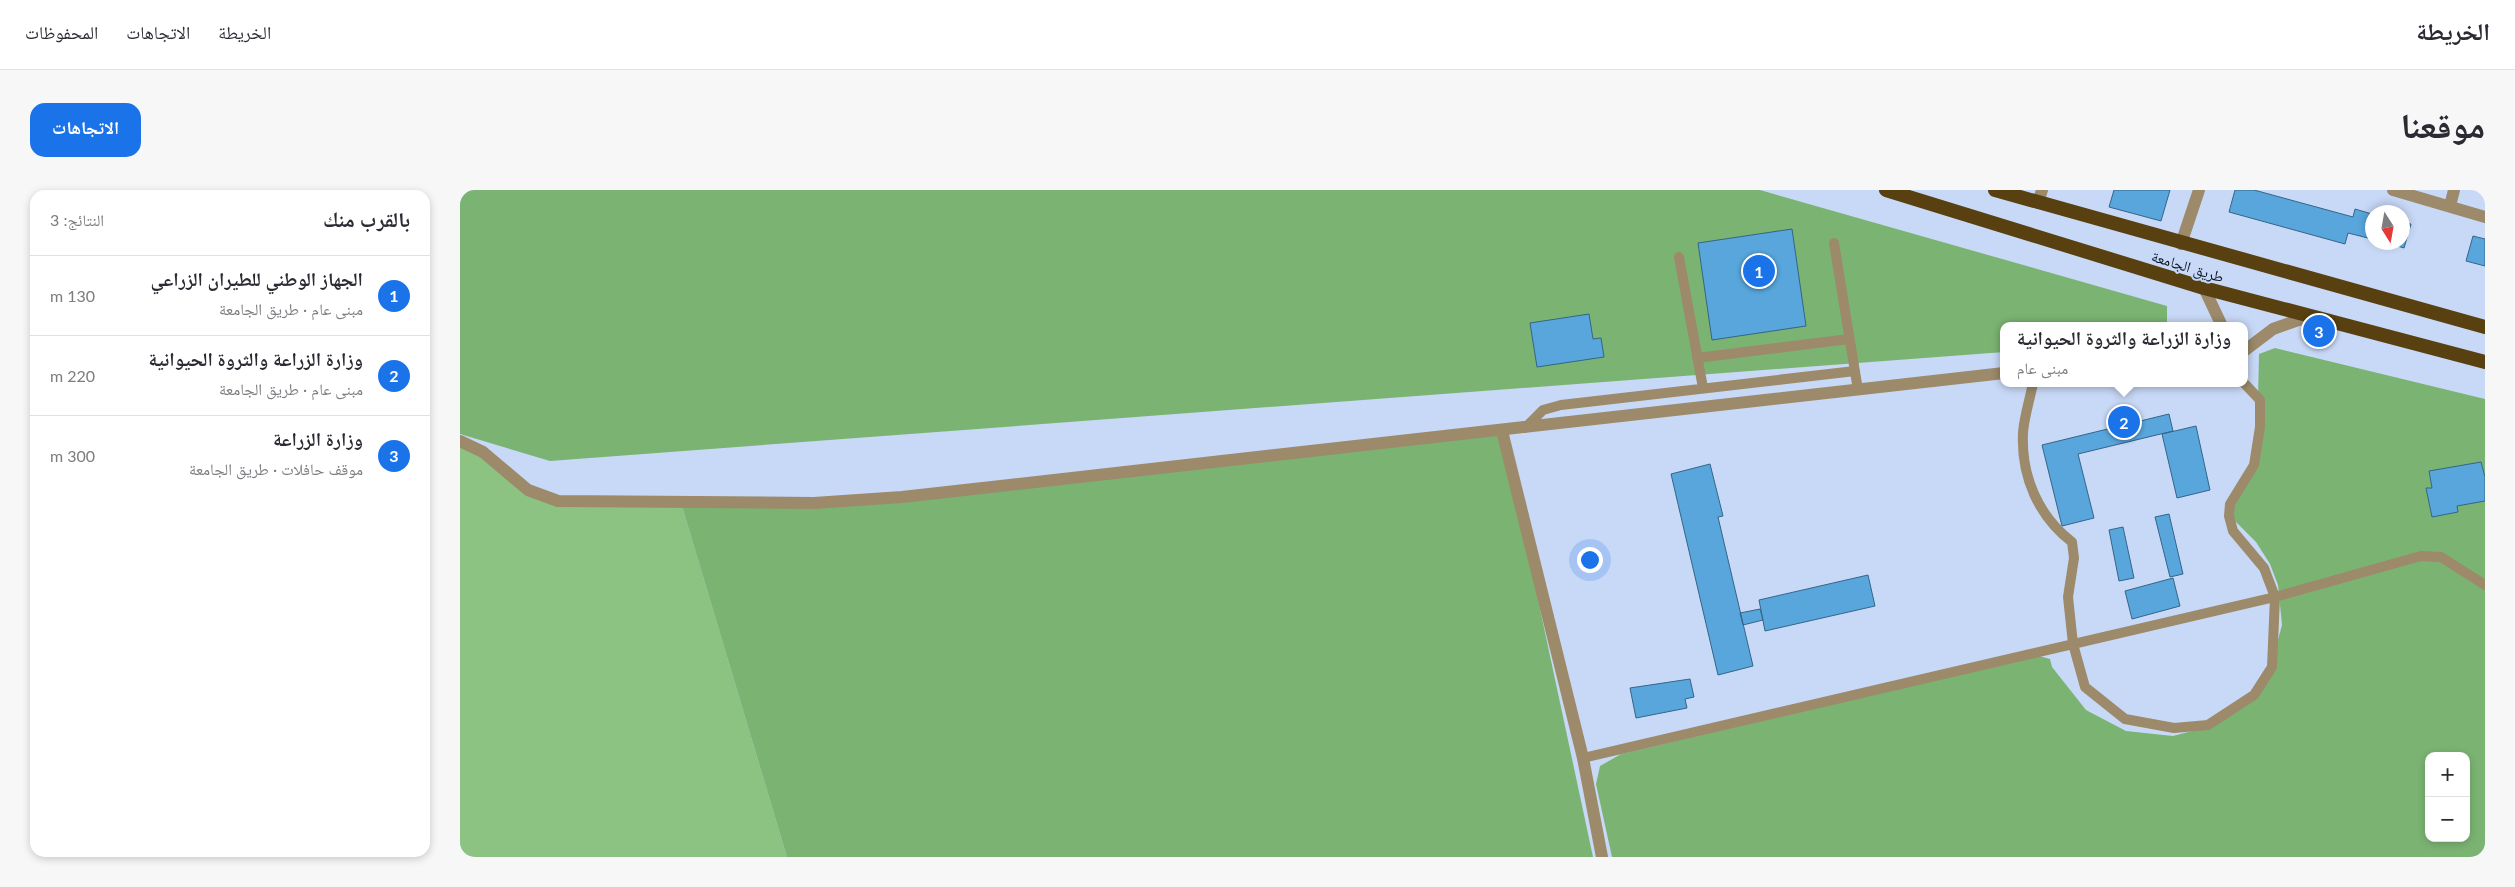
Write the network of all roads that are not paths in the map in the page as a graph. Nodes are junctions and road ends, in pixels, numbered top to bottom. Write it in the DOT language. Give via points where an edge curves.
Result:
graph roads {
  1 [pos="1886,190"];
  2 [pos="1995,190"];
  3 [pos="2199,190"];
  4 [pos="2393,190"];
  5 [pos="2454,190"];
  6 [pos="2040,196"];
  7 [pos="2450,206"];
  8 [pos="2485,217"];
  9 [pos="1834,242"];
  10 [pos="2181,244"];
  11 [pos="1679,257"];
  12 [pos="2204,288"];
  13 [pos="2307,317"];
  14 [pos="2220,322"];
  15 [pos="2485,327"];
  16 [pos="1849,339"];
  17 [pos="2248,348"];
  18 [pos="1697,358"];
  19 [pos="2485,362"];
  20 [pos="1854,371"];
  21 [pos="2000,373"];
  22 [pos="2032,387"];
  23 [pos="2248,387"];
  24 [pos="1703,388"];
  25 [pos="1858,390"];
  26 [pos="1524,428"];
  27 [pos="1502,431"];
  28 [pos="460,441"];
  29 [pos="2485,585"];
  30 [pos="2275,597"];
  31 [pos="2073,644"];
  32 [pos="1584,758"];
  33 [pos="1602,857"];
  1 -- 12 [label="highway, طريق الجامعة"];
  2 -- 6 [label="highway, طريق الجامعة"];
  3 -- 10 [label="street"];
  4 -- 7 [label="street"];
  5 -- 7 [label="street"];
  6 -- 10 [label="highway, طريق الجامعة"];
  7 -- 8 [label="street"];
  9 -- 16 [label="lane"];
  10 -- 15 [label="highway, طريق الجامعة"];
  11 -- 18 [label="lane"];
  12 -- 13 [label="highway, طريق الجامعة"];
  12 -- 14 [label="street"];
  13 -- 17 [label="street" via="2273,329"];
  13 -- 19 [label="highway, طريق الجامعة"];
  16 -- 18 [label="lane"];
  16 -- 20 [label="lane"];
  18 -- 24 [label="lane"];
  20 -- 24 [label="lane"];
  20 -- 25 [label="lane"];
  21 -- 25 [label="street"];
  22 -- 31 [label="lane" via="2023,432 2026,468 2037,503 2055,529 2072,542 2074,558 2068,597"];
  23 -- 30 [label="lane" via="2260,400 2260,427 2254,464 2230,504 2229,516 2233,531 2264,568"];
  24 -- 26 [label="lane" via="1561,405 1544,410"];
  25 -- 26 [label="street"];
  26 -- 27 [label="street"];
  27 -- 28 [label="street" via="902,497 814,503 558,502 528,490 483,452"];
  27 -- 32 [label="street"];
  29 -- 30 [label="lane" via="2441,557 2421,556"];
  30 -- 31 [label="lane"];
  30 -- 31 [label="lane" via="2272,667 2254,695 2208,725 2174,728 2125,719 2085,687"];
  31 -- 32 [label="lane"];
  32 -- 33 [label="street"];
}
